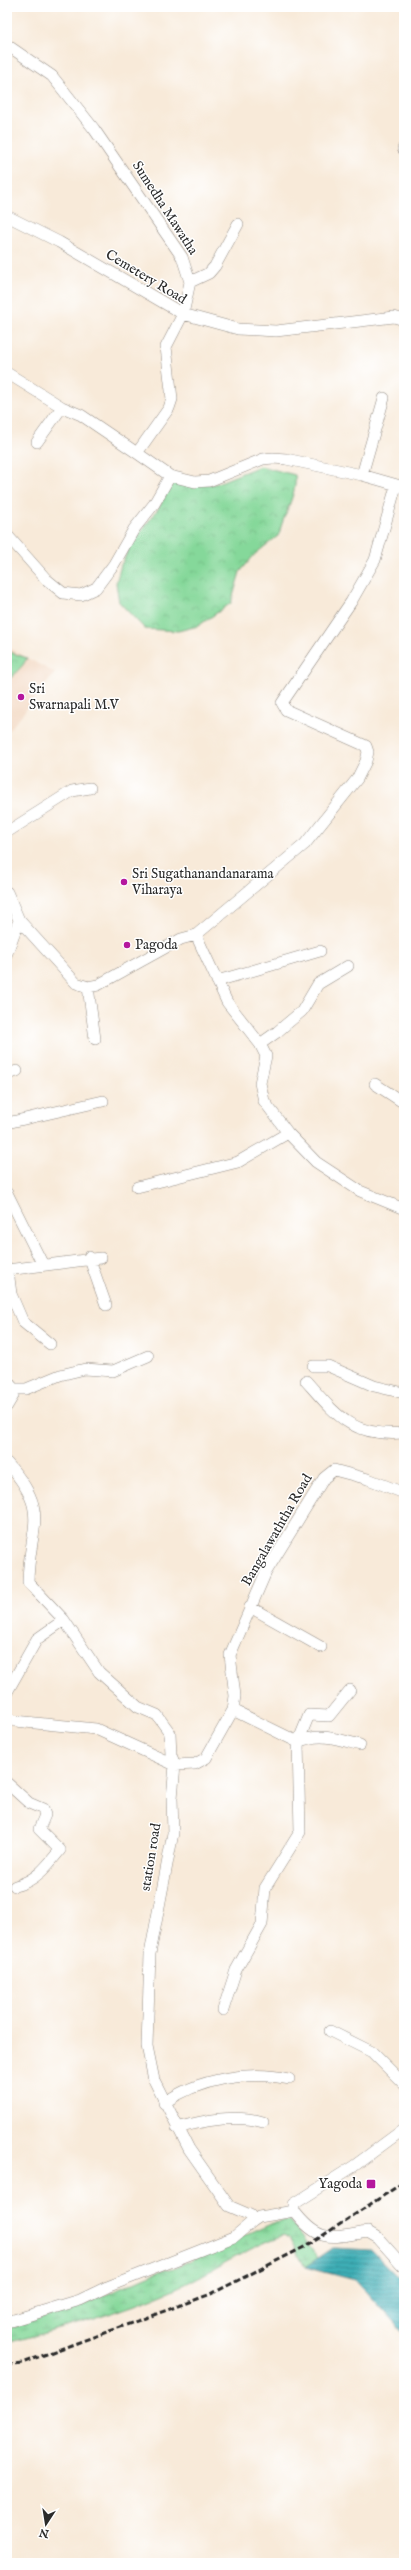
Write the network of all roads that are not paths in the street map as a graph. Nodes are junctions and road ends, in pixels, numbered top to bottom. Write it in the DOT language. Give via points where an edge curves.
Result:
graph roads {
  1 [pos="7,45"];
  2 [pos="7,216"];
  3 [pos="238,224"];
  4 [pos="190,282"];
  5 [pos="183,314"];
  6 [pos="399,318"];
  7 [pos="7,373"];
  8 [pos="384,398"];
  9 [pos="62,407"];
  10 [pos="37,442"];
  11 [pos="137,453"];
  12 [pos="362,475"];
  13 [pos="170,476"];
  14 [pos="400,486"];
  15 [pos="7,535"];
  16 [pos="90,788"];
  17 [pos="7,832"];
  18 [pos="7,892"];
  19 [pos="19,920"];
  20 [pos="196,935"];
  21 [pos="320,951"];
  22 [pos="7,953"];
  23 [pos="348,966"];
  24 [pos="217,981"];
  25 [pos="88,987"];
  26 [pos="95,1039"];
  27 [pos="260,1044"];
  28 [pos="375,1084"];
  29 [pos="103,1101"];
  30 [pos="404,1102"];
  31 [pos="7,1123"];
  32 [pos="288,1133"];
  33 [pos="137,1186"];
  34 [pos="8,1191"];
  35 [pos="404,1209"];
  36 [pos="89,1258"];
  37 [pos="101,1258"];
  38 [pos="43,1265"];
  39 [pos="7,1270"];
  40 [pos="106,1305"];
  41 [pos="50,1344"];
  42 [pos="148,1356"];
  43 [pos="313,1366"];
  44 [pos="306,1380"];
  45 [pos="10,1385"];
  46 [pos="404,1392"];
  47 [pos="7,1406"];
  48 [pos="404,1433"];
  49 [pos="7,1463"];
  50 [pos="404,1493"];
  51 [pos="250,1607"];
  52 [pos="64,1620"];
  53 [pos="321,1646"];
  54 [pos="350,1690"];
  55 [pos="7,1692"];
  56 [pos="233,1710"];
  57 [pos="7,1718"];
  58 [pos="298,1742"];
  59 [pos="360,1745"];
  60 [pos="175,1765"];
  61 [pos="7,1783"];
  62 [pos="15,1886"];
  63 [pos="223,2010"];
  64 [pos="330,2030"];
  65 [pos="289,2079"];
  66 [pos="404,2084"];
  67 [pos="164,2103"];
  68 [pos="263,2122"];
  69 [pos="177,2128"];
  70 [pos="404,2129"];
  71 [pos="294,2211"];
  72 [pos="252,2221"];
  73 [pos="404,2267"];
  74 [pos="7,2322"];
  1 -- 4 [label="street, Sumedha Mawatha" via="57,82 94,130 182,257"];
  2 -- 5 [label="street, Cemetery Road" via="59,242"];
  3 -- 4 [label="street" via="215,266 209,273"];
  4 -- 5 [label="street"];
  5 -- 6 [label="street" via="238,329 276,331"];
  5 -- 11 [label="street, Cemetery Road" via="166,346 172,399 169,408"];
  7 -- 9 [label="street"];
  8 -- 12 [label="street"];
  9 -- 10 [label="street"];
  9 -- 11 [label="street" via="81,415"];
  11 -- 13 [label="street"];
  12 -- 13 [label="street" via="274,458 263,459 203,483"];
  12 -- 14 [label="street"];
  13 -- 15 [label="street" via="114,564 96,588 81,595 63,593 46,579"];
  14 -- 20 [label="street" via="375,560 352,602 282,703 286,710 366,746 366,762 357,779 305,844"];
  16 -- 17 [label="street" via="72,791"];
  18 -- 19 [label="street"];
  19 -- 22 [label="street"];
  19 -- 25 [label="street" via="76,983"];
  20 -- 24 [label="street"];
  20 -- 25 [label="street" via="181,939 98,985"];
  21 -- 24 [label="street"];
  23 -- 27 [label="street" via="318,984 302,1011"];
  24 -- 27 [label="street" via="227,1002"];
  25 -- 26 [label="street"];
  27 -- 32 [label="street" via="266,1056 260,1083 264,1101"];
  28 -- 30 [label="street"];
  29 -- 31 [label="street"];
  32 -- 33 [label="street" via="238,1162"];
  32 -- 35 [label="street" via="316,1162 360,1191"];
  34 -- 38 [label="street"];
  36 -- 37 [label="street"];
  36 -- 38 [label="street"];
  36 -- 40 [label="street"];
  38 -- 39 [label="street"];
  39 -- 41 [label="street" via="11,1294 23,1322"];
  42 -- 45 [label="street" via="113,1371 85,1369 60,1375 26,1390"];
  43 -- 46 [label="street" via="328,1366 374,1386"];
  44 -- 48 [label="street" via="336,1414 358,1429 382,1435"];
  45 -- 47 [label="street" via="13,1396"];
  49 -- 52 [label="street, station road" via="34,1501 36,1515 28,1582"];
  50 -- 51 [label="street, Bangalawaththa Road" via="368,1479 334,1470 324,1478 309,1498 266,1572"];
  51 -- 53 [label="street"];
  51 -- 56 [label="street, Bangalawaththa Road" via="230,1656 235,1696"];
  52 -- 55 [label="street" via="37,1639"];
  52 -- 60 [label="street, station road" via="99,1672 138,1707 157,1714 167,1726"];
  54 -- 58 [label="street" via="328,1716 310,1715"];
  56 -- 58 [label="street"];
  56 -- 60 [label="street, Bangalawaththa Road" via="206,1758 195,1764"];
  57 -- 60 [label="street" via="96,1729"];
  58 -- 59 [label="street" via="311,1736 331,1736"];
  58 -- 63 [label="street" via="300,1832 264,1888 262,1924 236,1970"];
  60 -- 67 [label="street, station road" via="172,1798 173,1833 150,1954 146,2046 154,2080"];
  61 -- 62 [label="street" via="29,1803 43,1809 44,1815 39,1829 60,1850 44,1870 26,1883"];
  64 -- 66 [label="street" via="372,2052"];
  65 -- 67 [label="street" via="263,2075 214,2082 179,2092"];
  67 -- 69 [label="street, station road"];
  68 -- 69 [label="street" via="249,2118 222,2119"];
  69 -- 72 [label="street, station road" via="229,2206 250,2215"];
  70 -- 71 [label="street" via="354,2166 294,2204"];
  71 -- 72 [label="street" via="259,2217"];
  71 -- 73 [label="street" via="312,2229 329,2238 368,2232 378,2238"];
  72 -- 74 [label="street" via="234,2237 80,2300"];
}
